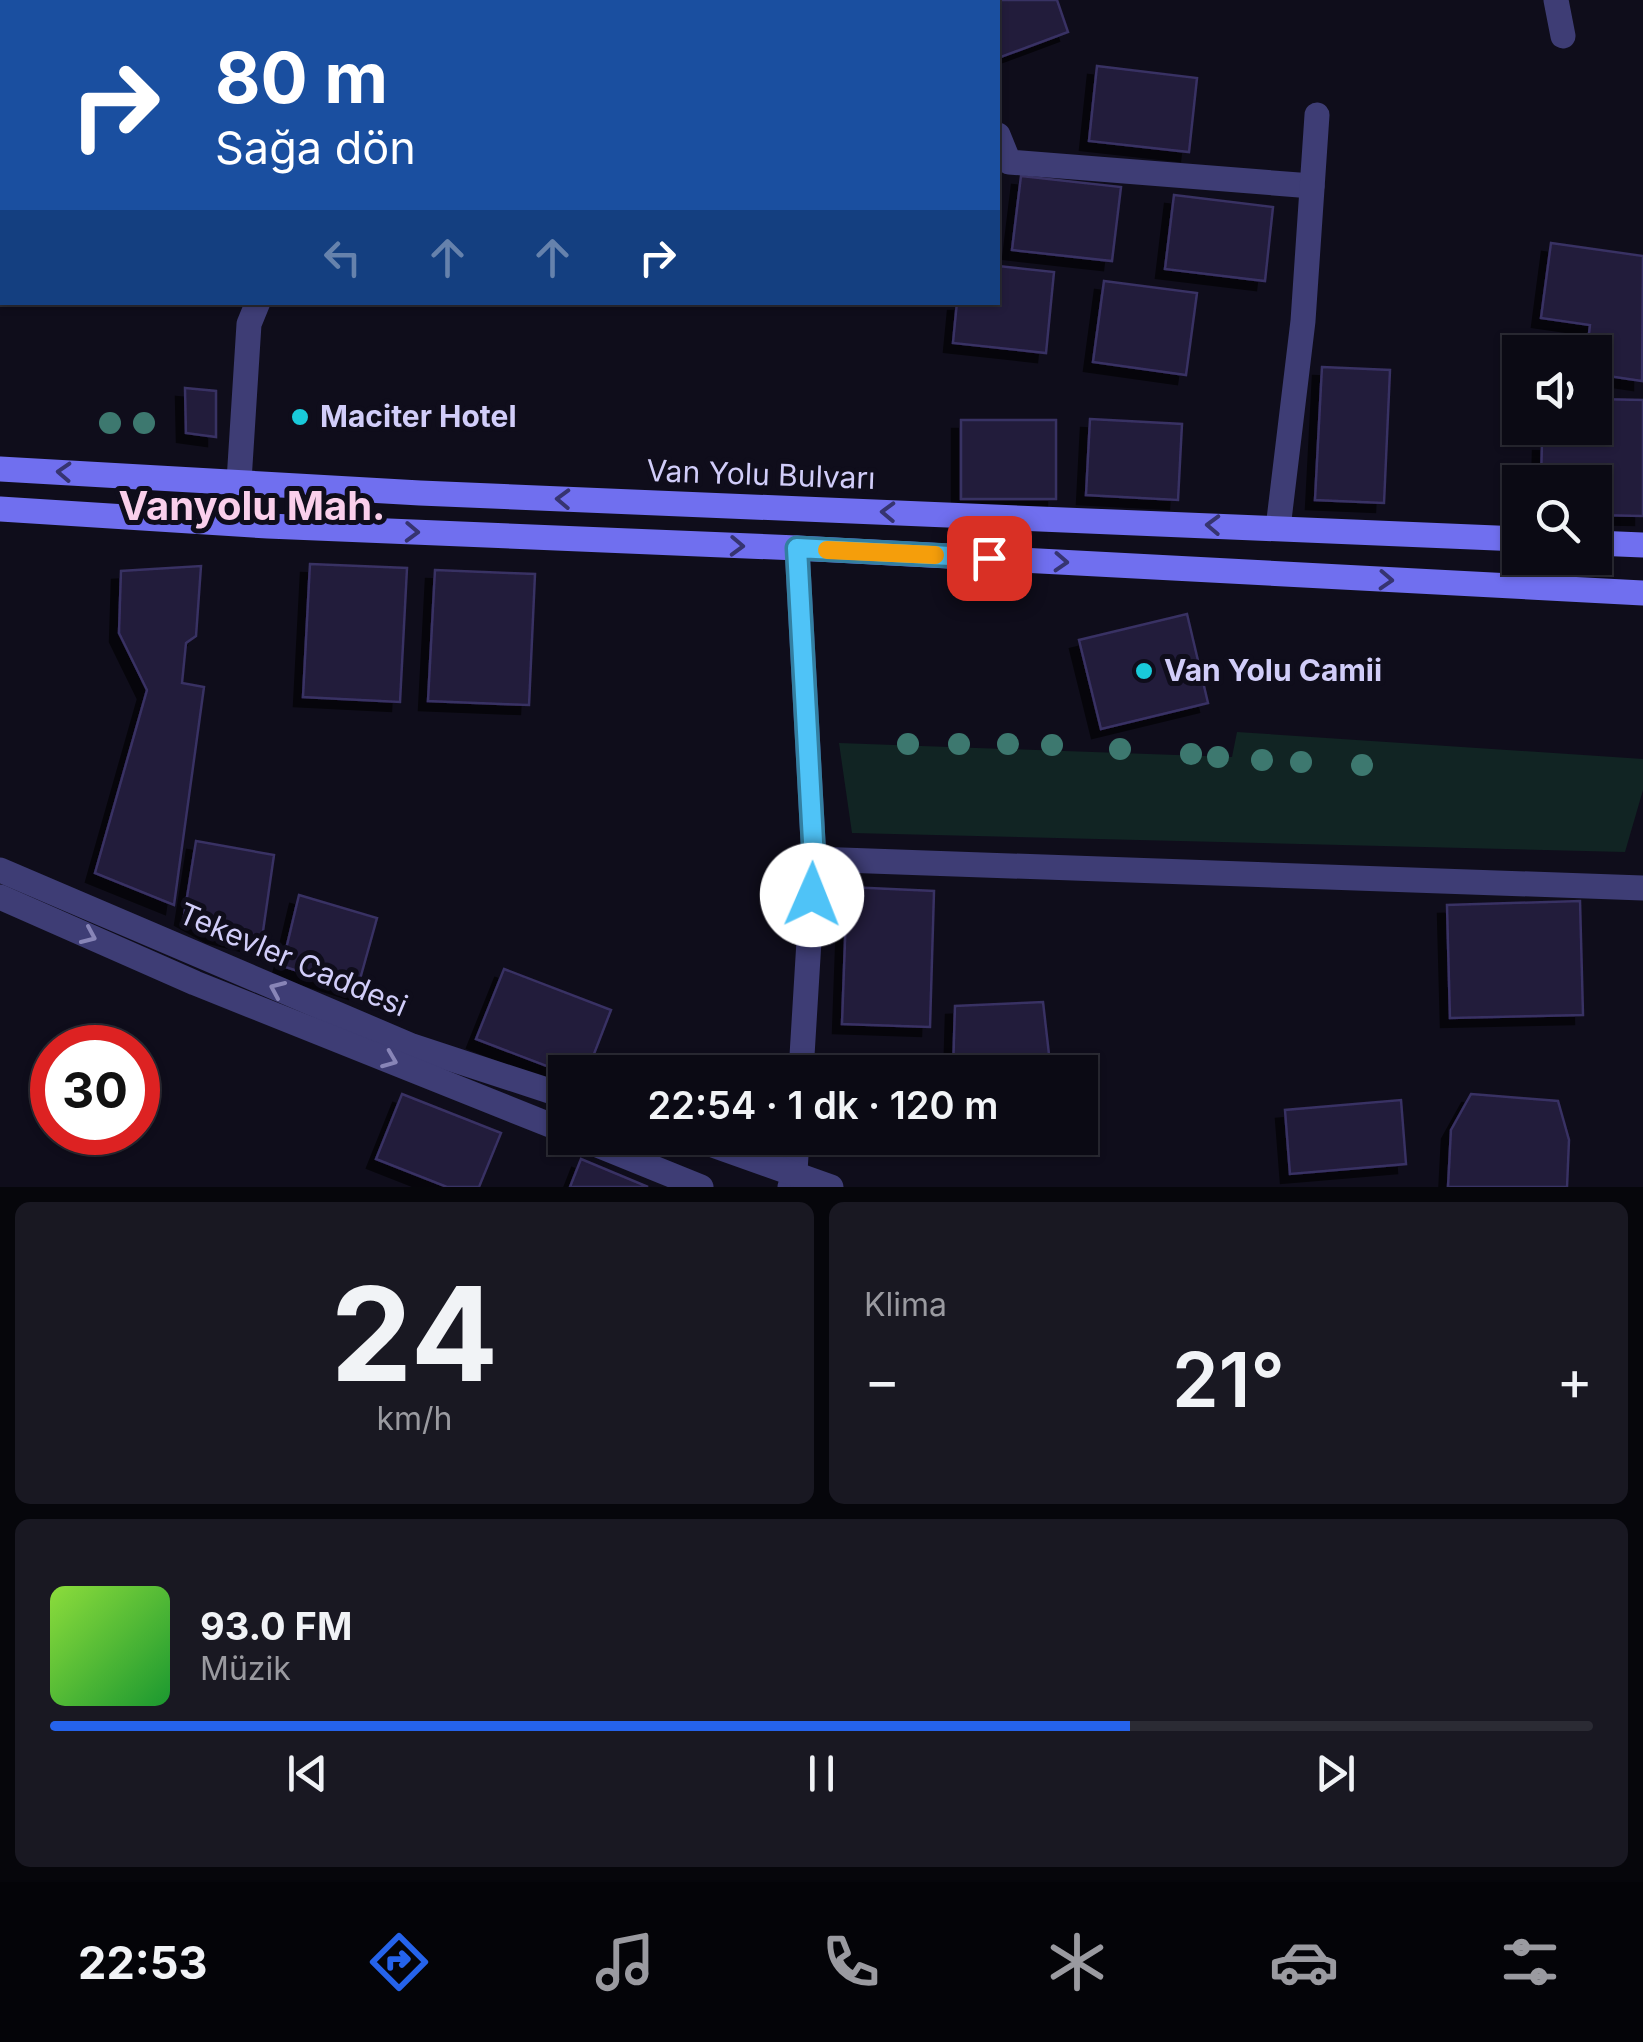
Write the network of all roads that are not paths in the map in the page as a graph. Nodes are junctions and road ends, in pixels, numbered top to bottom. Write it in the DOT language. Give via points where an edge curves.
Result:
graph roads {
  1 [pos="1556,0"];
  2 [pos="1563,36"];
  3 [pos="1317,114"];
  4 [pos="1000,139"];
  5 [pos="1312,186"];
  6 [pos="257,305"];
  7 [pos="0,469"];
  8 [pos="239,481"];
  9 [pos="0,509"];
  10 [pos="1278,528"];
  11 [pos="1502,538"];
  12 [pos="1612,544"];
  13 [pos="1643,545"];
  14 [pos="797,548"];
  15 [pos="1643,594"];
  16 [pos="814,860"];
  17 [pos="0,870"];
  18 [pos="1643,888"];
  19 [pos="0,897"];
  20 [pos="802,1055"];
  21 [pos="548,1090"];
  22 [pos="548,1125"];
  23 [pos="622,1155"];
  24 [pos="733,1155"];
  25 [pos="795,1155"];
  26 [pos="793,1180"];
  27 [pos="701,1187"];
  28 [pos="831,1187"];
  1 -- 2 [label="street"];
  3 -- 5 [label="street"];
  4 -- 5 [label="street" via="1009,162"];
  5 -- 10 [label="street"];
  6 -- 8 [label="street" via="248,324"];
  8 -- 7 [label="main road, Van Yolu Bulvarı, one-way"];
  10 -- 8 [label="main road, Van Yolu Bulvarı, one-way"];
  9 -- 14 [label="main road, one-way"];
  10 -- 11 [label="main road, Van Yolu Bulvarı"];
  12 -- 13 [label="main road"];
  14 -- 15 [label="main road, one-way"];
  14 -- 16 [label="street"];
  16 -- 18 [label="street"];
  16 -- 20 [label="street"];
  21 -- 17 [label="street, Tekevler Caddesi, one-way" via="412,1046"];
  19 -- 22 [label="street, one-way"];
  23 -- 27 [label="street"];
  24 -- 26 [label="street"];
  25 -- 26 [label="street"];
  26 -- 28 [label="street"];
}
